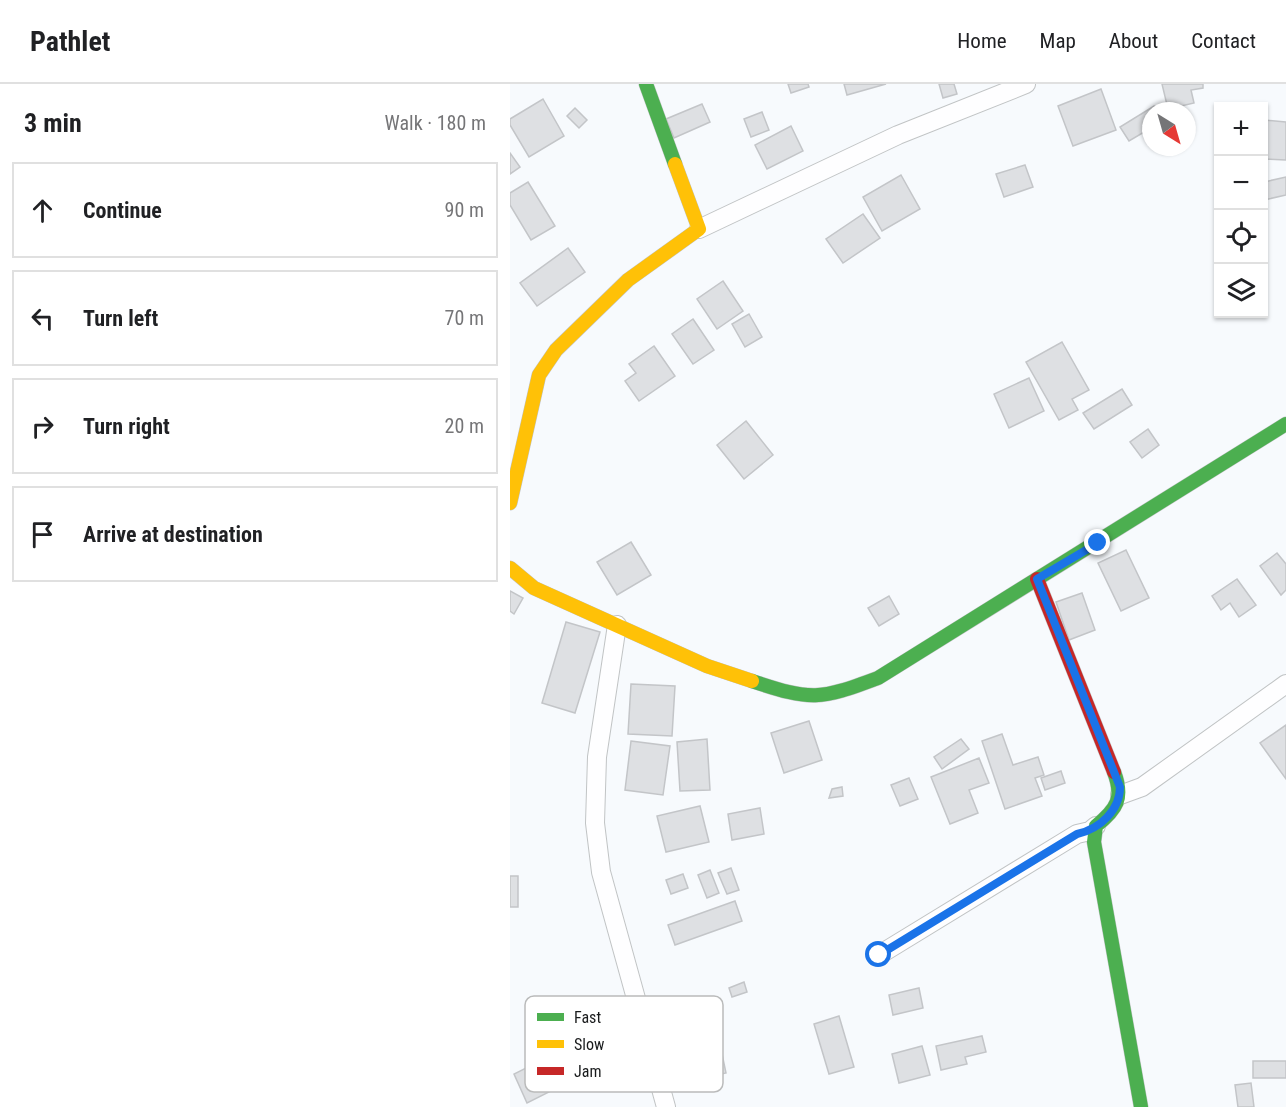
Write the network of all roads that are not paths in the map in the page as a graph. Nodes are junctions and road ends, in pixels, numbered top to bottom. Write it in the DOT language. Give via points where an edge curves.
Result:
graph roads {
  1 [pos="646,84"];
  2 [pos="1026,84"];
  3 [pos="699,229"];
  4 [pos="1286,424"];
  5 [pos="510,504"];
  6 [pos="510,569"];
  7 [pos="1037,579"];
  8 [pos="617,625"];
  9 [pos="1286,684"];
  10 [pos="1120,795"];
  11 [pos="1096,826"];
  12 [pos="879,955"];
  13 [pos="633,996"];
  14 [pos="1141,1107"];
  1 -- 3 [label="street"];
  2 -- 3 [label="street" via="898,135"];
  3 -- 5 [label="street" via="627,280 556,350 539,375"];
  4 -- 7 [label="street"];
  6 -- 8 [label="street" via="534,588"];
  7 -- 8 [label="street" via="878,678 832,695 808,697 785,692 707,666"];
  7 -- 10 [label="street"];
  8 -- 13 [label="street" via="597,757 595,823 601,872"];
  9 -- 10 [label="street" via="1142,788"];
  10 -- 11 [label="street" via="1107,818"];
  11 -- 12 [label="street"];
  11 -- 14 [label="street" via="1094,842"];
}
